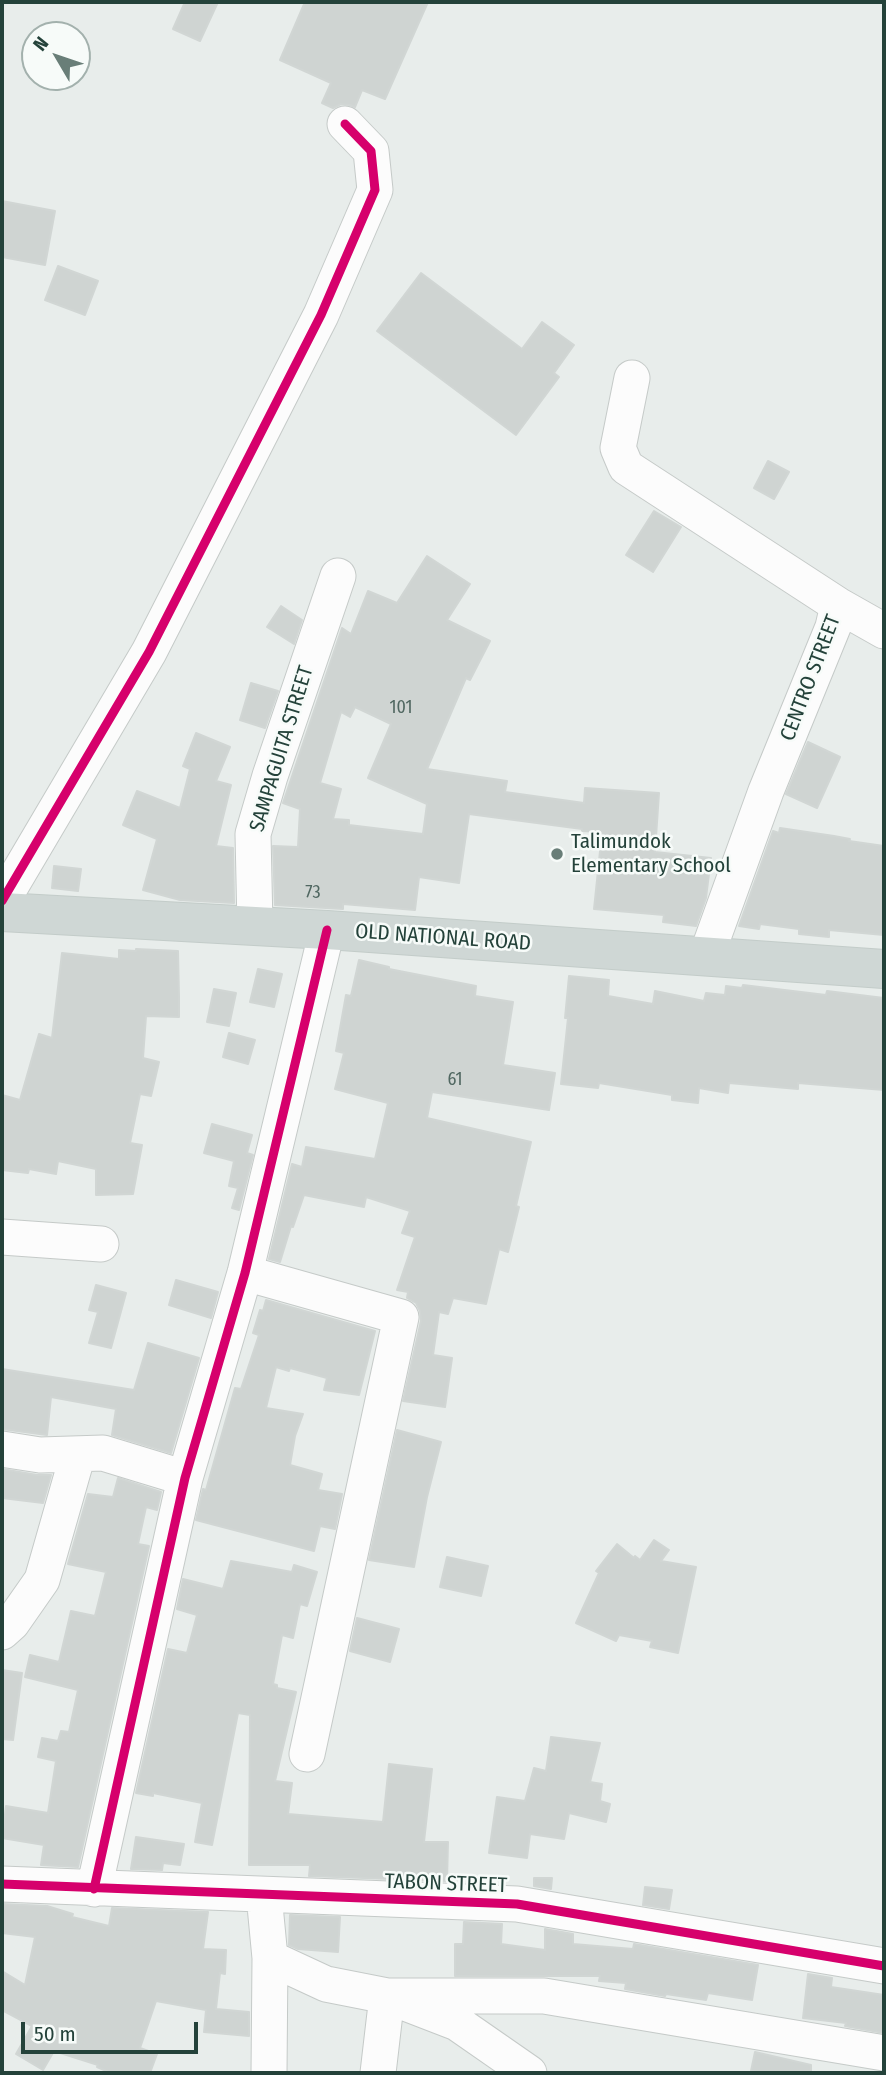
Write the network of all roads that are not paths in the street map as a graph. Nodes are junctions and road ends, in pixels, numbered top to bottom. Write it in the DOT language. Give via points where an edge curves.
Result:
graph roads {
  1 [pos="345,124"];
  2 [pos="632,378"];
  3 [pos="338,576"];
  4 [pos="838,606"];
  5 [pos="884,631"];
  6 [pos="2,901"];
  7 [pos="2,912"];
  8 [pos="255,926"];
  9 [pos="327,930"];
  10 [pos="706,957"];
  11 [pos="884,970"];
  12 [pos="2,1237"];
  13 [pos="101,1244"];
  14 [pos="246,1273"];
  15 [pos="2,1449"];
  16 [pos="78,1454"];
  17 [pos="185,1478"];
  18 [pos="2,1632"];
  19 [pos="307,1754"];
  20 [pos="2,1884"];
  21 [pos="94,1889"];
  22 [pos="264,1895"];
  23 [pos="270,1958"];
  24 [pos="884,1966"];
  25 [pos="387,1996"];
  26 [pos="884,2053"];
  27 [pos="269,2073"];
  28 [pos="378,2073"];
  29 [pos="528,2073"];
  1 -- 6 [label="street" via="371,151 375,190 321,315 149,652"];
  2 -- 4 [label="street, CENTRO STREET" via="618,448 626,467"];
  3 -- 8 [label="street, SAMPAGUITA STREET" via="253,834"];
  4 -- 5 [label="street"];
  4 -- 10 [label="street, CENTRO STREET"];
  7 -- 8 [label="main road, OLD NATIONAL ROAD"];
  8 -- 9 [label="main road, OLD NATIONAL ROAD"];
  9 -- 10 [label="main road, OLD NATIONAL ROAD"];
  9 -- 14 [label="street"];
  10 -- 11 [label="main road, OLD NATIONAL ROAD"];
  12 -- 13 [label="street"];
  14 -- 17 [label="street"];
  14 -- 19 [label="street" via="401,1317"];
  15 -- 16 [label="street"];
  16 -- 17 [label="street" via="103,1453"];
  16 -- 18 [label="street" via="42,1580"];
  17 -- 21 [label="street"];
  20 -- 21 [label="street, TABON STREET"];
  21 -- 22 [label="street, TABON STREET"];
  22 -- 23 [label="street"];
  22 -- 24 [label="street, TABON STREET" via="517,1904"];
  23 -- 25 [label="street" via="326,1984"];
  23 -- 27 [label="street"];
  25 -- 26 [label="street" via="544,1996"];
  25 -- 28 [label="street"];
  25 -- 29 [label="street" via="457,2023"];
}
